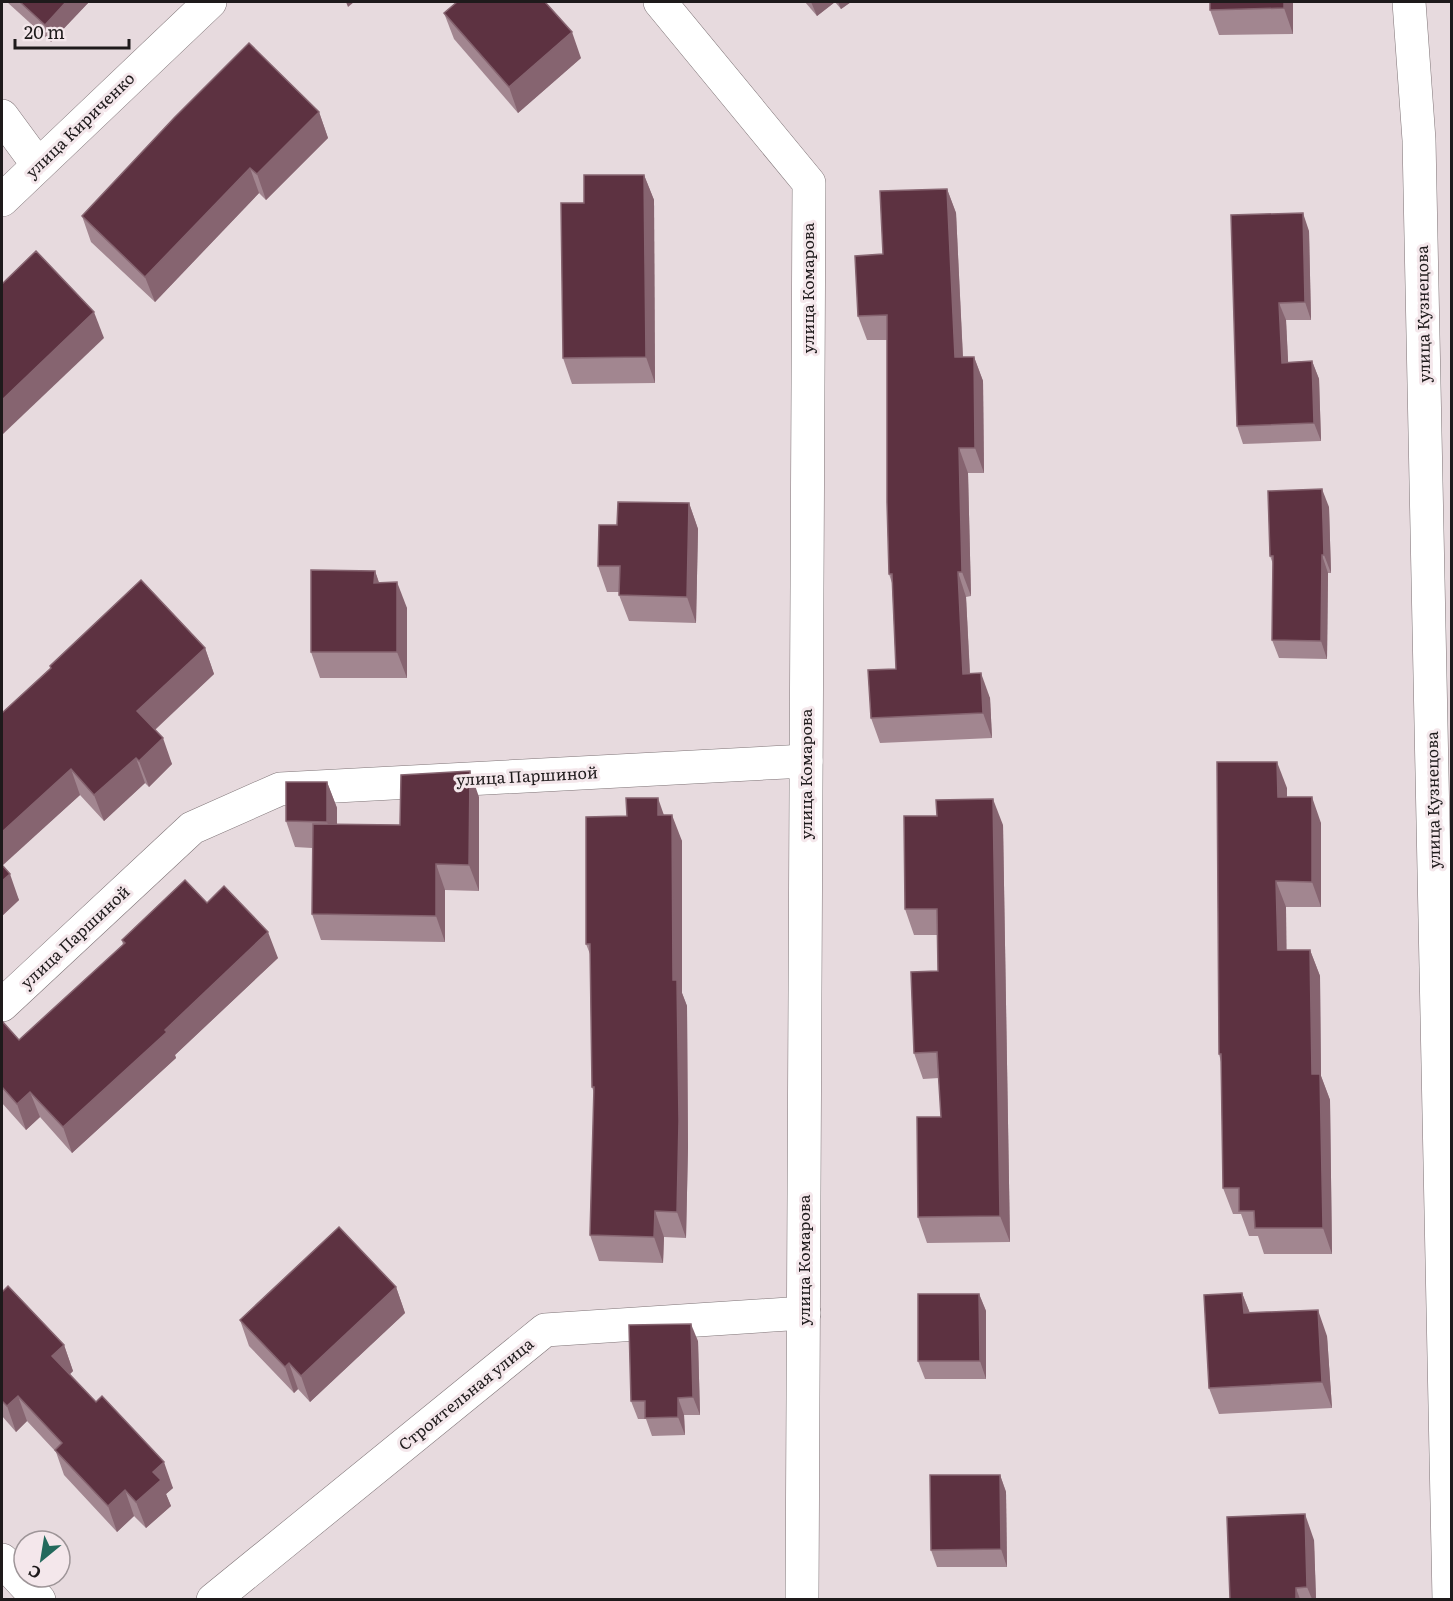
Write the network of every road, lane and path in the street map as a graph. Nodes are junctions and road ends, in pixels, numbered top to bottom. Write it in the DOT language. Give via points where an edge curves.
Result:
graph roads {
  1 [pos="210,2"];
  2 [pos="660,2"];
  3 [pos="1409,2"];
  4 [pos="2,116"];
  5 [pos="38,165"];
  6 [pos="2,200"];
  7 [pos="806,761"];
  8 [pos="2,1005"];
  9 [pos="804,1313"];
  10 [pos="2,1560"];
  11 [pos="39,1599"];
  12 [pos="213,1599"];
  13 [pos="802,1599"];
  14 [pos="1449,1599"];
  1 -- 5 [label="street, улица Кириченко"];
  2 -- 7 [label="street, улица Комарова" via="809,183"];
  3 -- 14 [label="street, улица Кузнецова" via="1419,164"];
  4 -- 5 [label="street"];
  5 -- 6 [label="street, улица Кириченко"];
  7 -- 8 [label="street, улица Паршиной" via="280,789 192,828"];
  7 -- 9 [label="street, улица Комарова"];
  9 -- 12 [label="street, Строительная улица" via="545,1330"];
  9 -- 13 [label="street, улица Комарова"];
  10 -- 11 [label="street"];
}
